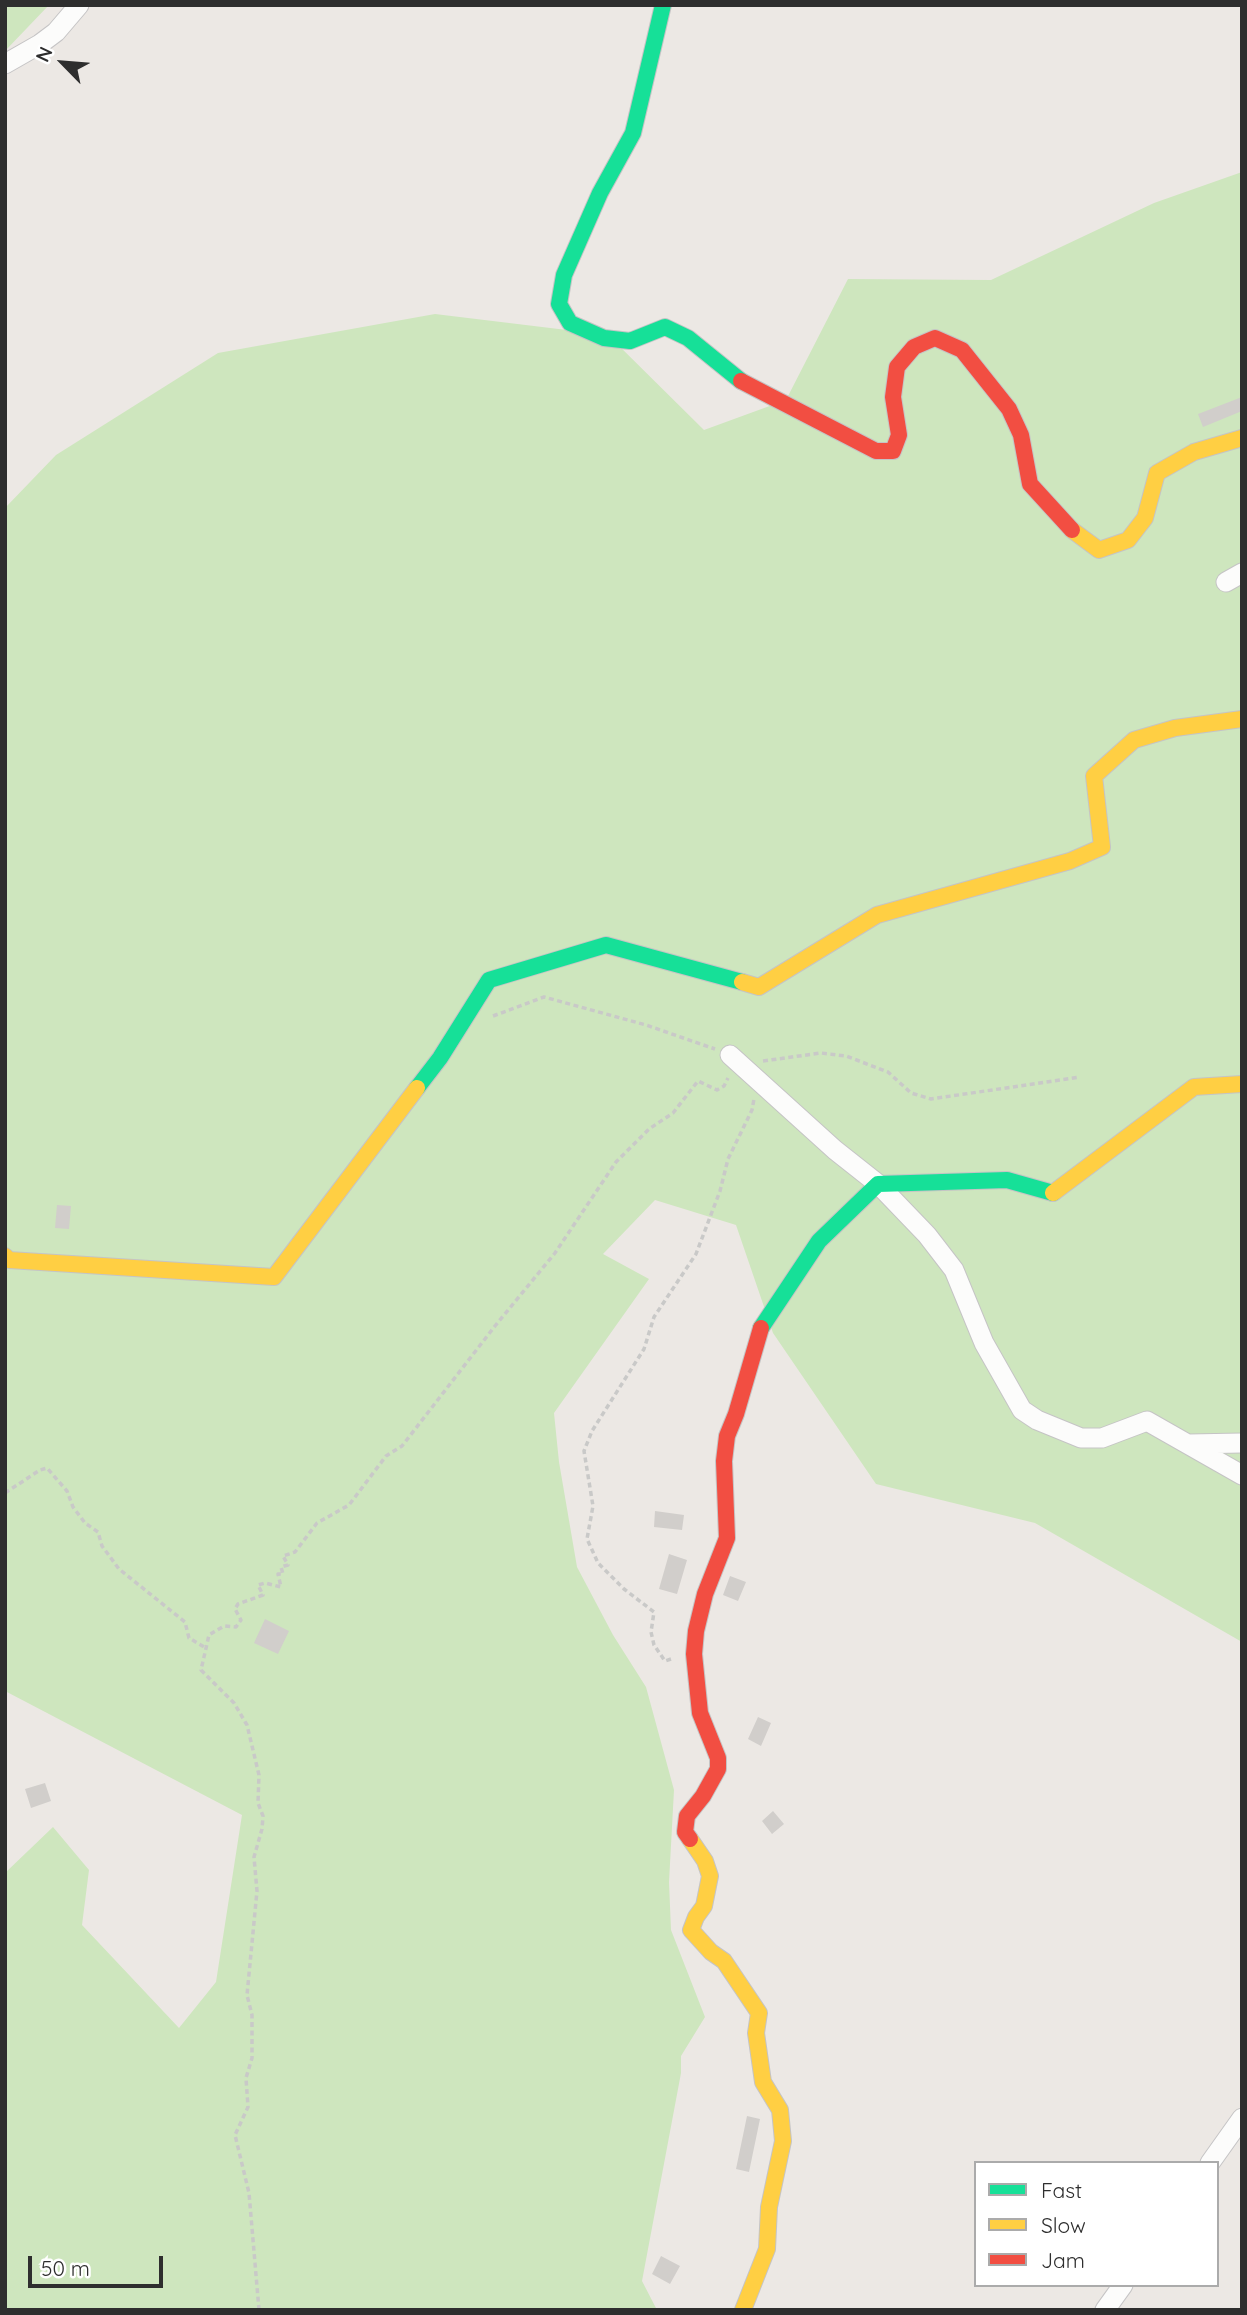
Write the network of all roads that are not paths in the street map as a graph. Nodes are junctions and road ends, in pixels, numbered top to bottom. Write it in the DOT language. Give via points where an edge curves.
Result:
graph roads {
  1 [pos="79,5"];
  2 [pos="663,5"];
  3 [pos="5,64"];
  4 [pos="1242,438"];
  5 [pos="1242,719"];
  6 [pos="730,1055"];
  7 [pos="1242,1084"];
  8 [pos="877,1184"];
  9 [pos="5,1256"];
  10 [pos="1242,1443"];
  11 [pos="1188,1444"];
  12 [pos="1242,1475"];
  13 [pos="1242,2118"];
  14 [pos="1211,2161"];
  15 [pos="1122,2287"];
  16 [pos="743,2310"];
  17 [pos="1105,2310"];
  1 -- 3 [label="street" via="56,32"];
  2 -- 4 [label="street" via="633,133 564,275 559,304 570,323 604,338 630,341 665,327 688,338 740,380 876,451 893,451 899,435 893,397 897,367 914,347 935,338 962,350 1009,409 1021,435 1030,484 1073,531 1099,550 1128,540 1145,517 1157,473 1194,452"];
  5 -- 9 [label="street" via="1175,728 1134,740 1094,776 1102,847 1070,861 877,915 759,987 606,946 489,980 440,1058 274,1278 9,1260"];
  6 -- 8 [label="street"];
  7 -- 8 [label="street" via="1194,1087 1054,1193 1007,1180"];
  8 -- 11 [label="street" via="954,1270 984,1343 1022,1410 1081,1438 1102,1438 1147,1421"];
  8 -- 16 [label="street" via="819,1241 762,1324 727,1436 727,1538 696,1631 700,1713 718,1769 687,1815 685,1832 710,1876 704,1906 691,1930 724,1961 759,2013 756,2033 763,2082 780,2110 783,2141 769,2207 767,2249"];
  10 -- 11 [label="street"];
  11 -- 12 [label="street"];
  13 -- 14 [label="street"];
  15 -- 17 [label="street"];
}
